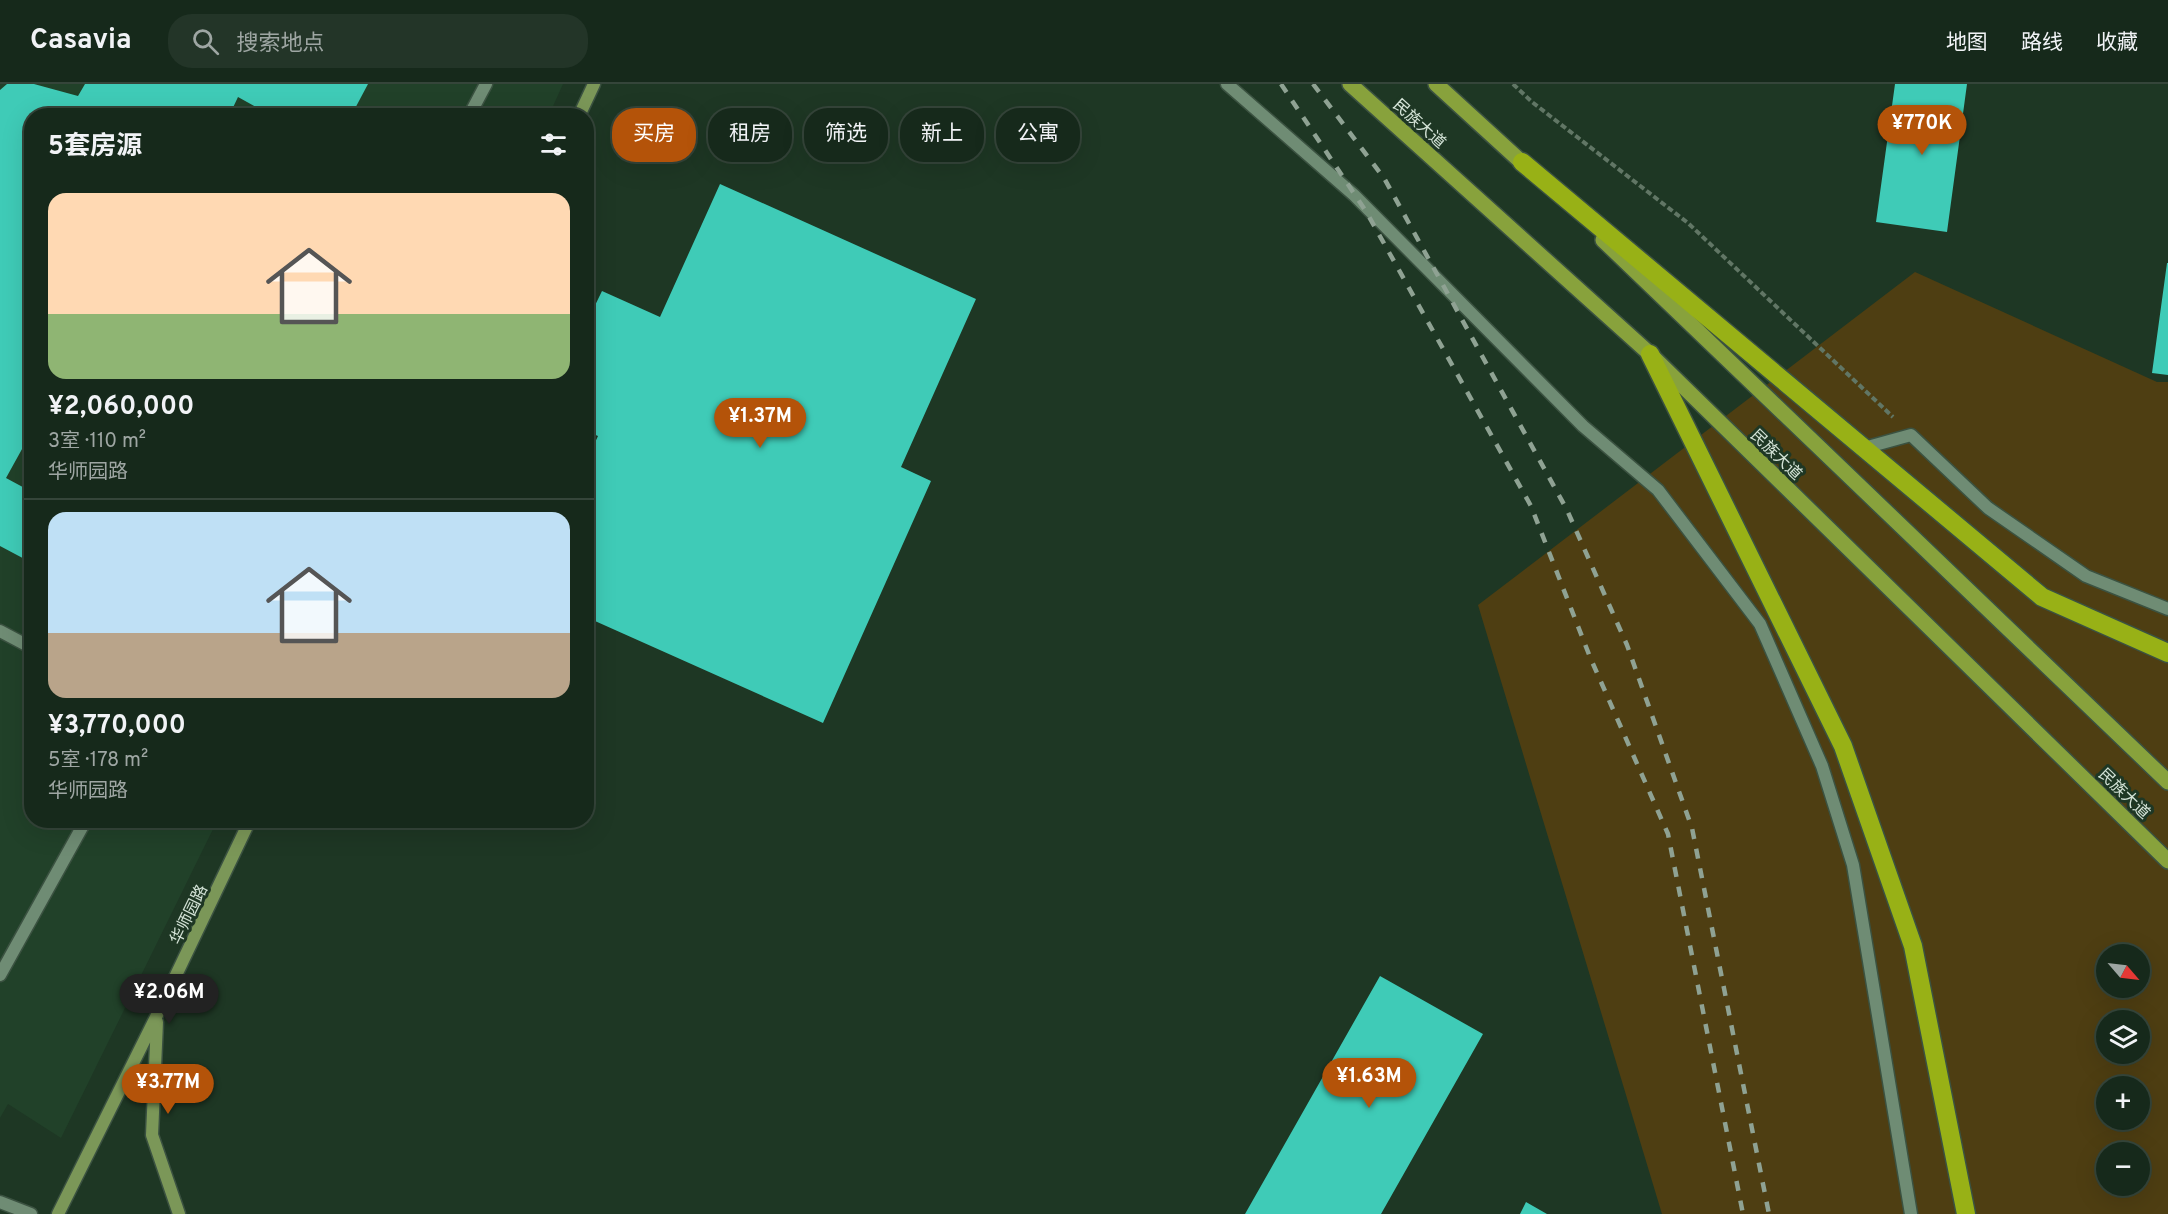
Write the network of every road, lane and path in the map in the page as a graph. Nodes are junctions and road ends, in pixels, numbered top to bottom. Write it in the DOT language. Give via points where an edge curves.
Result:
graph roads {
  1 [pos="486,84"];
  2 [pos="594,84"];
  3 [pos="1227,84"];
  4 [pos="1350,84"];
  5 [pos="1436,84"];
  6 [pos="1513,84"];
  7 [pos="473,108"];
  8 [pos="583,108"];
  9 [pos="1522,162"];
  10 [pos="1650,354"];
  11 [pos="1911,435"];
  12 [pos="1864,448"];
  13 [pos="2168,609"];
  14 [pos="0,631"];
  15 [pos="24,644"];
  16 [pos="2168,653"];
  17 [pos="2168,782"];
  18 [pos="82,828"];
  19 [pos="246,828"];
  20 [pos="2168,861"];
  21 [pos="0,975"];
  22 [pos="158,1015"];
  23 [pos="0,1202"];
  24 [pos="31,1214"];
  25 [pos="58,1214"];
  26 [pos="179,1214"];
  27 [pos="1911,1214"];
  28 [pos="1966,1214"];
  1 -- 7 [label="street"];
  2 -- 8 [label="main road"];
  3 -- 27 [label="street" via="1354,195 1583,426 1658,490 1760,624 1822,766 1853,865"];
  4 -- 10 [label="main road, 民族大道"];
  5 -- 9 [label="main road, 民族大道"];
  6 -- 11 [label="path" via="1688,223"];
  9 -- 12 [label="highway"];
  9 -- 17 [label="main road, 民族大道"];
  10 -- 20 [label="main road, 民族大道"];
  10 -- 28 [label="highway" via="1843,746 1913,946"];
  11 -- 12 [label="street"];
  11 -- 13 [label="street" via="1988,508 2086,576"];
  12 -- 16 [label="highway" via="2042,597"];
  14 -- 15 [label="street"];
  18 -- 21 [label="street"];
  19 -- 22 [label="main road, 华师园路"];
  22 -- 25 [label="main road, 华师园路"];
  22 -- 26 [label="main road" via="152,1135"];
  23 -- 24 [label="street"];
}
